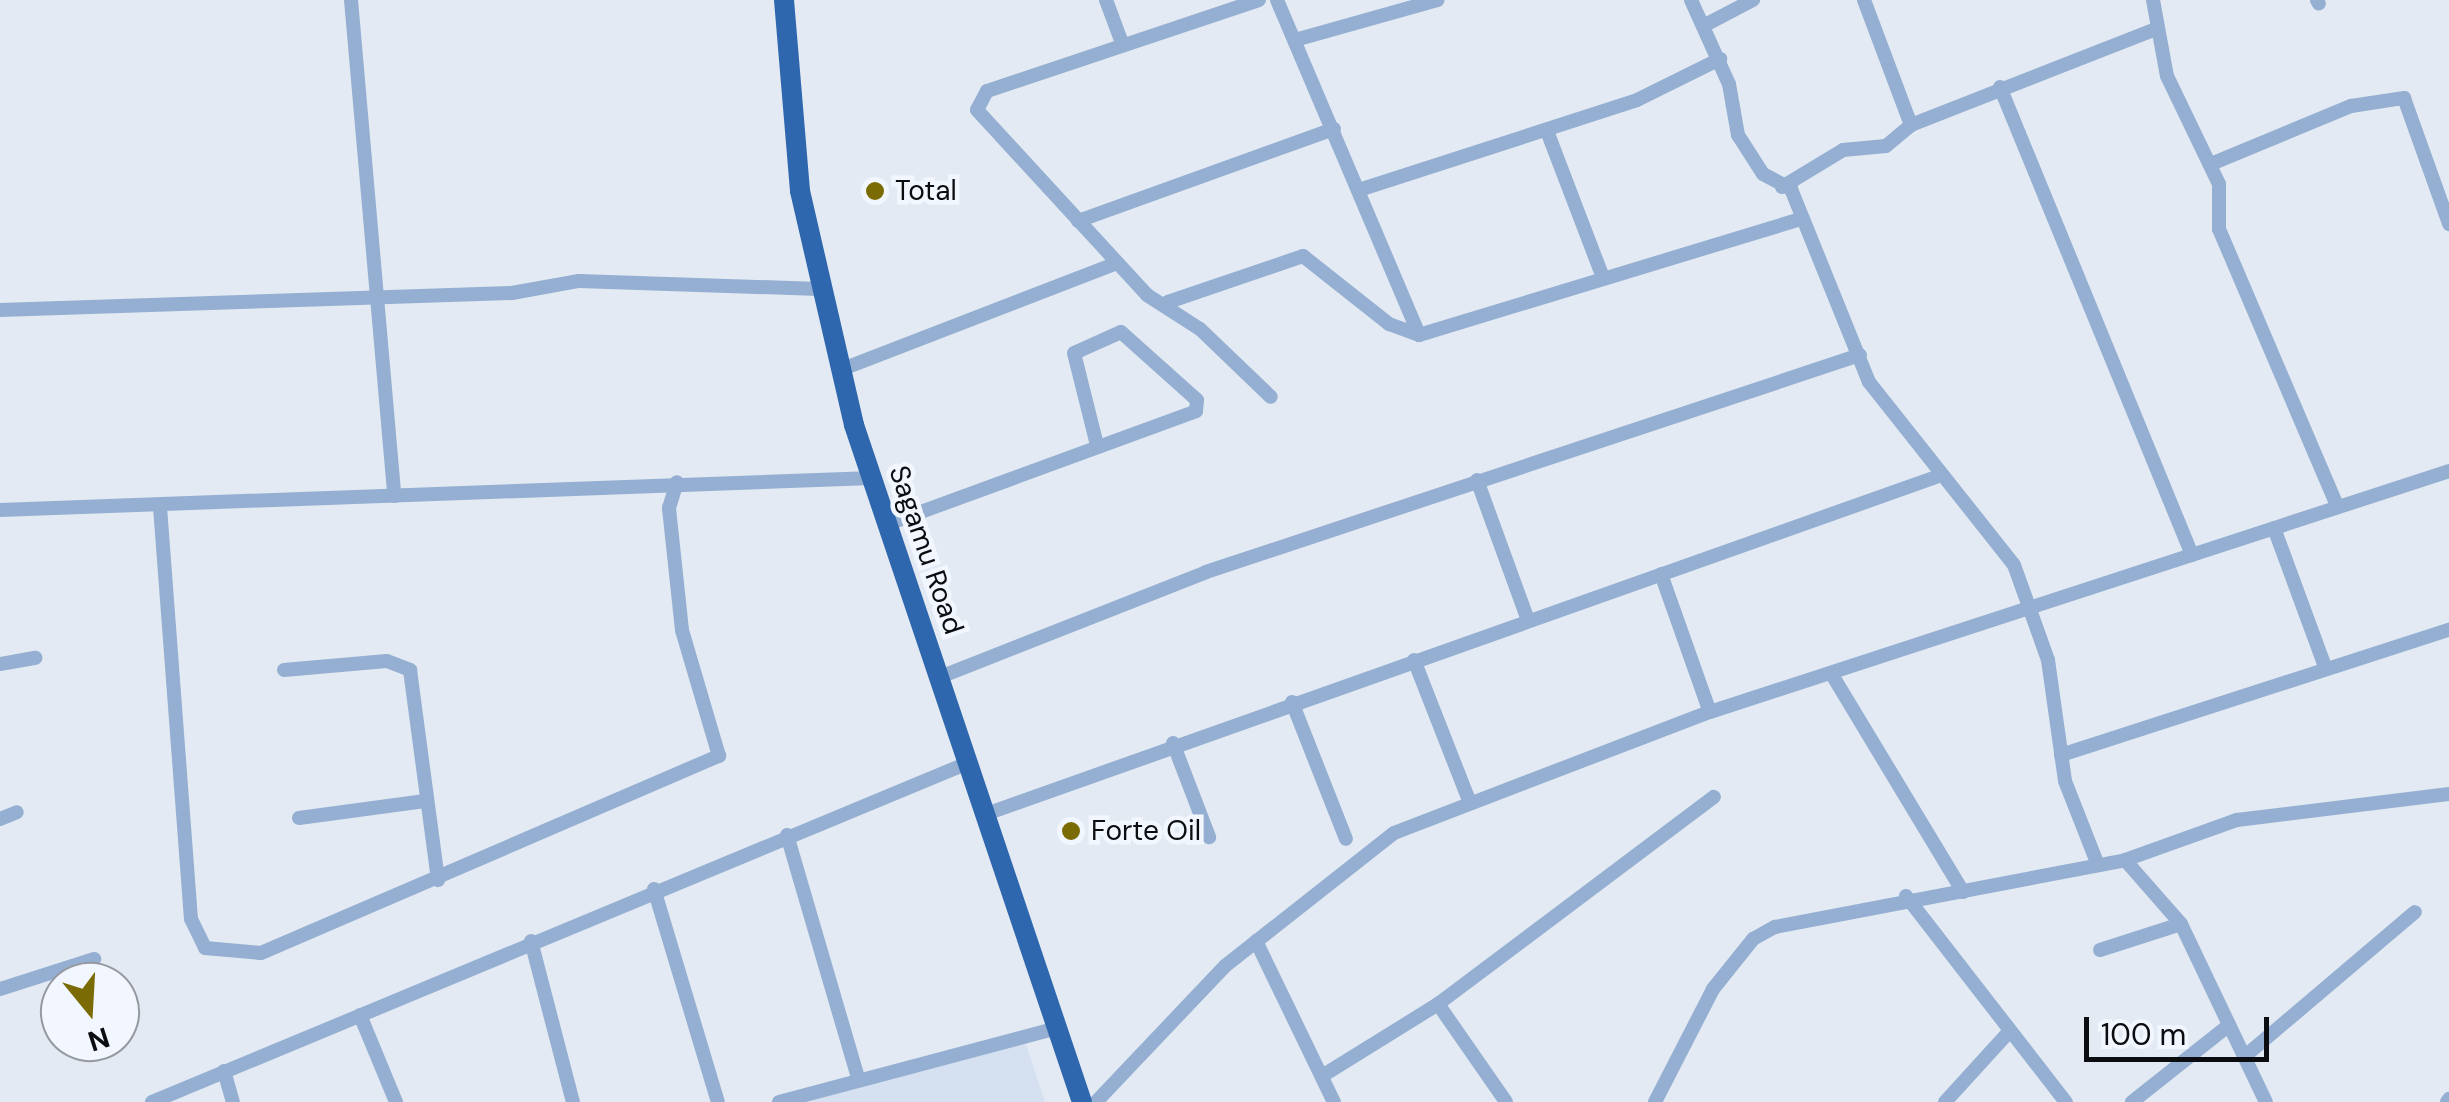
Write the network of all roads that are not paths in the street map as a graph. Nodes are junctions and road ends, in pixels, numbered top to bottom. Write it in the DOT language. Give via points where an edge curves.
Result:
graph roads {
  1 [pos="351,0"];
  2 [pos="784,0"];
  3 [pos="1106,0"];
  4 [pos="1260,0"];
  5 [pos="1277,0"];
  6 [pos="1437,0"];
  7 [pos="1691,0"];
  8 [pos="1752,0"];
  9 [pos="1864,0"];
  10 [pos="2153,0"];
  11 [pos="1708,24"];
  12 [pos="2154,30"];
  13 [pos="1295,40"];
  14 [pos="1122,43"];
  15 [pos="1720,59"];
  16 [pos="2000,87"];
  17 [pos="1911,125"];
  18 [pos="1334,129"];
  19 [pos="1546,131"];
  20 [pos="2211,164"];
  21 [pos="1782,187"];
  22 [pos="1362,189"];
  23 [pos="2446,199"];
  24 [pos="1800,219"];
  25 [pos="1078,221"];
  26 [pos="2449,224"];
  27 [pos="1117,263"];
  28 [pos="1602,275"];
  29 [pos="819,289"];
  30 [pos="380,294"];
  31 [pos="1168,302"];
  32 [pos="0,310"];
  33 [pos="1420,335"];
  34 [pos="1860,355"];
  35 [pos="840,370"];
  36 [pos="1270,398"];
  37 [pos="1097,445"];
  38 [pos="2449,471"];
  39 [pos="1936,477"];
  40 [pos="872,478"];
  41 [pos="1477,480"];
  42 [pos="677,482"];
  43 [pos="653,483"];
  44 [pos="394,496"];
  45 [pos="2337,506"];
  46 [pos="160,508"];
  47 [pos="669,508"];
  48 [pos="0,510"];
  49 [pos="888,524"];
  50 [pos="2274,528"];
  51 [pos="2192,555"];
  52 [pos="1661,574"];
  53 [pos="2031,612"];
  54 [pos="1528,620"];
  55 [pos="2449,630"];
  56 [pos="36,658"];
  57 [pos="1414,660"];
  58 [pos="0,664"];
  59 [pos="2326,669"];
  60 [pos="284,670"];
  61 [pos="940,677"];
  62 [pos="1834,678"];
  63 [pos="1292,702"];
  64 [pos="1710,712"];
  65 [pos="1173,743"];
  66 [pos="2061,755"];
  67 [pos="970,762"];
  68 [pos="2449,794"];
  69 [pos="1714,797"];
  70 [pos="1469,800"];
  71 [pos="424,801"];
  72 [pos="16,812"];
  73 [pos="986,814"];
  74 [pos="299,818"];
  75 [pos="0,819"];
  76 [pos="788,835"];
  77 [pos="1209,837"];
  78 [pos="1346,838"];
  79 [pos="2125,860"];
  80 [pos="2098,865"];
  81 [pos="438,880"];
  82 [pos="654,889"];
  83 [pos="1963,892"];
  84 [pos="1906,896"];
  85 [pos="2416,912"];
  86 [pos="2181,924"];
  87 [pos="531,941"];
  88 [pos="1256,941"];
  89 [pos="2100,950"];
  90 [pos="94,959"];
  91 [pos="0,989"];
  92 [pos="1438,1004"];
  93 [pos="360,1016"];
  94 [pos="2229,1025"];
  95 [pos="1056,1028"];
  96 [pos="2008,1033"];
  97 [pos="2244,1057"];
  98 [pos="224,1071"];
  99 [pos="1322,1076"];
  100 [pos="858,1078"];
  101 [pos="152,1102"];
  102 [pos="234,1102"];
  103 [pos="396,1102"];
  104 [pos="573,1102"];
  105 [pos="718,1102"];
  106 [pos="779,1102"];
  107 [pos="1082,1102"];
  108 [pos="1096,1102"];
  109 [pos="1334,1102"];
  110 [pos="1506,1102"];
  111 [pos="1656,1102"];
  112 [pos="1945,1102"];
  113 [pos="2066,1102"];
  114 [pos="2132,1102"];
  115 [pos="2266,1102"];
  1 -- 30 [label="street"];
  2 -- 29 [label="highway, Sagamu Road" via="800,191"];
  3 -- 14 [label="street"];
  4 -- 14 [label="street"];
  5 -- 13 [label="street"];
  6 -- 13 [label="street"];
  7 -- 11 [label="street"];
  8 -- 11 [label="street"];
  9 -- 17 [label="street"];
  10 -- 12 [label="street"];
  11 -- 15 [label="street"];
  12 -- 16 [label="street"];
  12 -- 20 [label="street"];
  13 -- 18 [label="street"];
  14 -- 25 [label="street" via="987,90 977,103"];
  15 -- 19 [label="street"];
  15 -- 21 [label="street" via="1738,135"];
  16 -- 17 [label="street"];
  16 -- 51 [label="street"];
  17 -- 21 [label="street" via="1886,146 1843,150"];
  18 -- 22 [label="street"];
  18 -- 25 [label="street"];
  19 -- 22 [label="street"];
  19 -- 28 [label="street"];
  20 -- 23 [label="street" via="2350,106 2404,98"];
  20 -- 45 [label="street" via="2221,202 2219,228"];
  21 -- 24 [label="street"];
  22 -- 33 [label="street"];
  23 -- 26 [label="street"];
  24 -- 28 [label="street"];
  24 -- 34 [label="street"];
  25 -- 27 [label="street"];
  27 -- 31 [label="street" via="1155,301"];
  27 -- 35 [label="street"];
  28 -- 33 [label="street"];
  29 -- 30 [label="street" via="579,281"];
  29 -- 35 [label="highway, Sagamu Road"];
  30 -- 32 [label="street"];
  30 -- 44 [label="street"];
  31 -- 33 [label="street" via="1303,256 1389,324"];
  31 -- 36 [label="street"];
  34 -- 39 [label="street"];
  34 -- 41 [label="street"];
  35 -- 40 [label="highway, Sagamu Road"];
  37 -- 37 [label="street" via="1198,406 1121,332 1074,353"];
  37 -- 49 [label="street"];
  38 -- 45 [label="street"];
  39 -- 52 [label="street"];
  39 -- 53 [label="street" via="2001,545"];
  40 -- 42 [label="street"];
  40 -- 49 [label="highway, Sagamu Road"];
  41 -- 54 [label="street"];
  41 -- 61 [label="street"];
  42 -- 43 [label="street"];
  42 -- 47 [label="street"];
  43 -- 44 [label="street"];
  43 -- 47 [label="street"];
  44 -- 46 [label="street"];
  45 -- 50 [label="street"];
  46 -- 48 [label="street"];
  46 -- 81 [label="street" via="198,943 267,952"];
  47 -- 81 [label="street" via="682,630 720,756"];
  49 -- 61 [label="highway, Sagamu Road"];
  50 -- 51 [label="street"];
  50 -- 59 [label="street"];
  51 -- 53 [label="street"];
  52 -- 54 [label="street"];
  52 -- 64 [label="street"];
  53 -- 62 [label="street"];
  53 -- 66 [label="street"];
  54 -- 57 [label="street"];
  55 -- 59 [label="street"];
  56 -- 58 [label="street"];
  57 -- 63 [label="street"];
  57 -- 70 [label="street"];
  59 -- 66 [label="street"];
  60 -- 71 [label="street" via="406,664"];
  61 -- 67 [label="highway, Sagamu Road"];
  62 -- 64 [label="street"];
  62 -- 83 [label="street"];
  63 -- 65 [label="street"];
  63 -- 78 [label="street"];
  64 -- 70 [label="street"];
  65 -- 73 [label="street"];
  65 -- 77 [label="street"];
  66 -- 80 [label="street"];
  67 -- 73 [label="highway, Sagamu Road"];
  67 -- 76 [label="street"];
  68 -- 79 [label="street" via="2237,820"];
  69 -- 92 [label="street"];
  70 -- 88 [label="street" via="1372,846"];
  71 -- 74 [label="street"];
  71 -- 81 [label="street"];
  72 -- 75 [label="street"];
  73 -- 95 [label="highway, Sagamu Road"];
  76 -- 82 [label="street"];
  76 -- 100 [label="street"];
  79 -- 80 [label="street"];
  79 -- 86 [label="street"];
  80 -- 83 [label="street"];
  82 -- 87 [label="street"];
  82 -- 105 [label="street"];
  83 -- 84 [label="street"];
  84 -- 96 [label="street"];
  84 -- 111 [label="street" via="1753,939 1713,989"];
  85 -- 97 [label="street"];
  86 -- 89 [label="street"];
  86 -- 94 [label="street"];
  87 -- 93 [label="street"];
  87 -- 104 [label="street"];
  88 -- 99 [label="street"];
  88 -- 108 [label="street"];
  90 -- 91 [label="street"];
  92 -- 99 [label="street"];
  92 -- 110 [label="street"];
  93 -- 98 [label="street"];
  93 -- 103 [label="street"];
  94 -- 97 [label="street"];
  94 -- 114 [label="street"];
  95 -- 100 [label="street"];
  95 -- 107 [label="highway, Sagamu Road"];
  96 -- 112 [label="street"];
  96 -- 113 [label="street"];
  97 -- 115 [label="street"];
  98 -- 101 [label="street"];
  98 -- 102 [label="street"];
  99 -- 109 [label="street"];
  100 -- 106 [label="street"];
}
